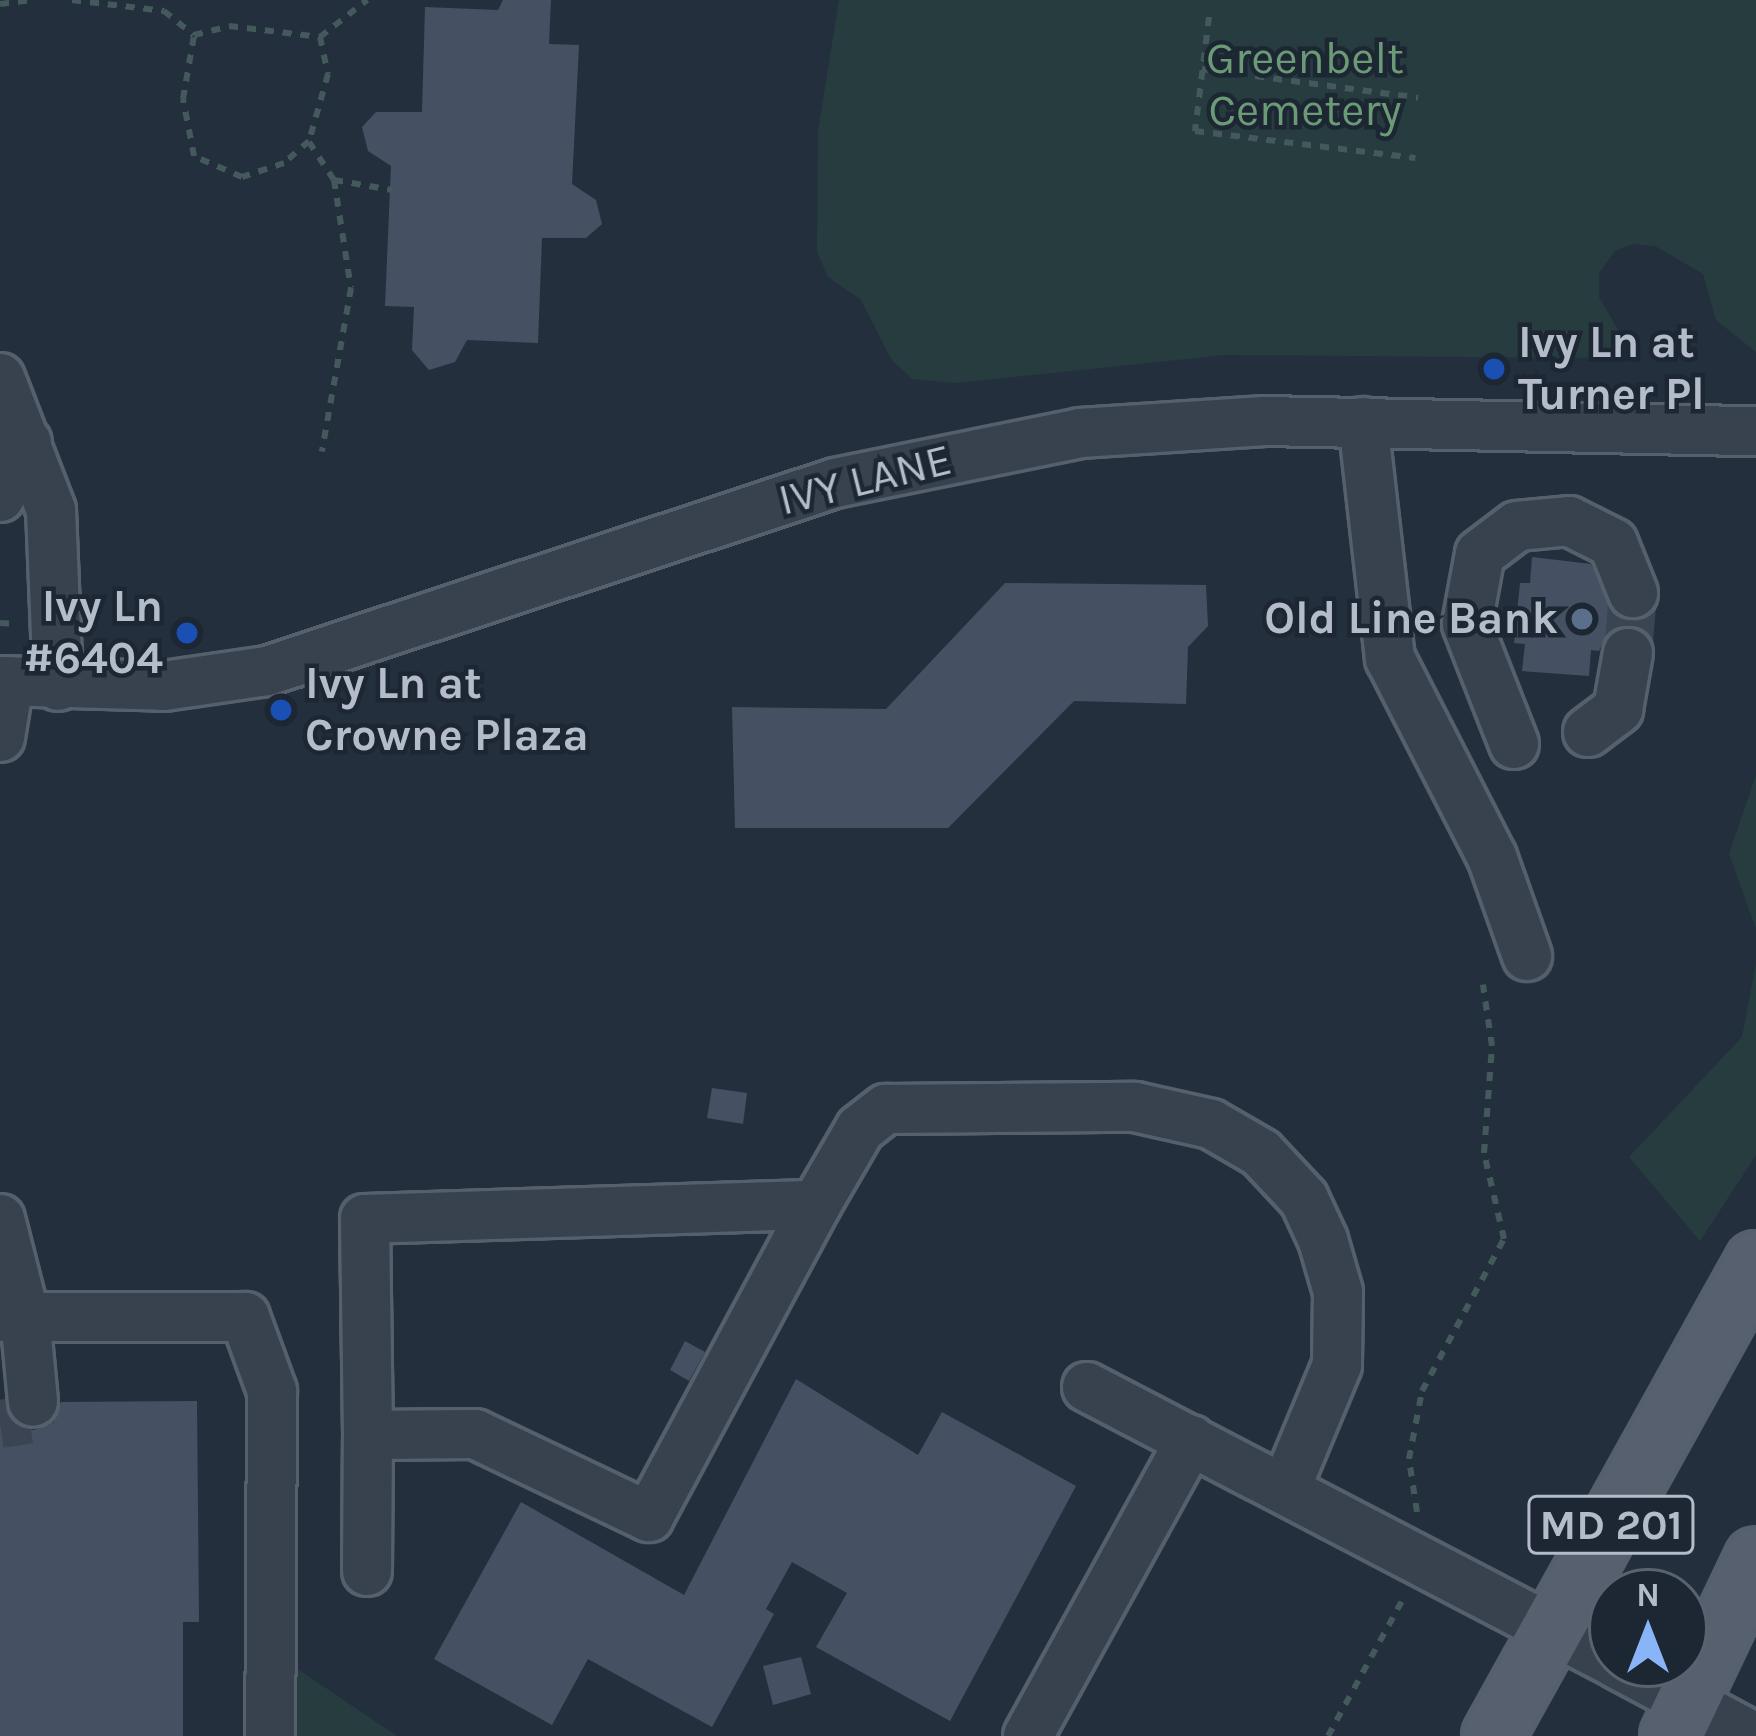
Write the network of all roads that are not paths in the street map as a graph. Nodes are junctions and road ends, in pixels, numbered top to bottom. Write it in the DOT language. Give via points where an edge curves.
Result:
graph roads {
  1 [pos="0,378"];
  2 [pos="1363,422"];
  3 [pos="1756,431"];
  4 [pos="27,442"];
  5 [pos="0,496"];
  6 [pos="1633,593"];
  7 [pos="1628,653"];
  8 [pos="5,682"];
  9 [pos="58,686"];
  10 [pos="1588,732"];
  11 [pos="0,736"];
  12 [pos="1514,744"];
  13 [pos="1527,956"];
  14 [pos="816,1205"];
  15 [pos="0,1219"];
  16 [pos="1756,1262"];
  17 [pos="13,1318"];
  18 [pos="1088,1387"];
  19 [pos="33,1402"];
  20 [pos="368,1435"];
  21 [pos="1190,1440"];
  22 [pos="1286,1490"];
  23 [pos="1756,1558"];
  24 [pos="367,1571"];
  25 [pos="1555,1631"];
  26 [pos="1588,1649"];
  27 [pos="1643,1688"];
  28 [pos="1680,1719"];
  29 [pos="270,1736"];
  30 [pos="1028,1736"];
  31 [pos="1493,1736"];
  32 [pos="1752,1736"];
  1 -- 4 [label="street"];
  2 -- 3 [label="street, IVY LANE"];
  2 -- 9 [label="street, IVY LANE" via="1198,423 1019,442 835,483 284,667 164,686"];
  2 -- 13 [label="street" via="1390,658 1492,857"];
  4 -- 5 [label="street"];
  4 -- 9 [label="street" via="57,552"];
  6 -- 12 [label="street" via="1613,543 1569,521 1540,520 1497,537 1471,574 1473,653"];
  7 -- 10 [label="street" via="1618,709"];
  8 -- 9 [label="street, IVY LANE"];
  8 -- 11 [label="street"];
  14 -- 20 [label="street" via="649,1517 475,1434"];
  14 -- 20 [label="street" via="365,1219"];
  14 -- 22 [label="street" via="866,1121 901,1106 1135,1107 1238,1138 1304,1199 1339,1292 1337,1365"];
  15 -- 17 [label="street"];
  16 -- 25 [label="main road, MD 201"];
  17 -- 19 [label="street"];
  17 -- 29 [label="street" via="245,1318 272,1391"];
  18 -- 21 [label="street"];
  20 -- 24 [label="street"];
  21 -- 22 [label="street"];
  21 -- 30 [label="street"];
  22 -- 25 [label="street"];
  23 -- 28 [label="main road, MD 201"];
  25 -- 26 [label="street"];
  25 -- 31 [label="main road, MD 201"];
  27 -- 28 [label="street"];
  28 -- 32 [label="street"];
}
